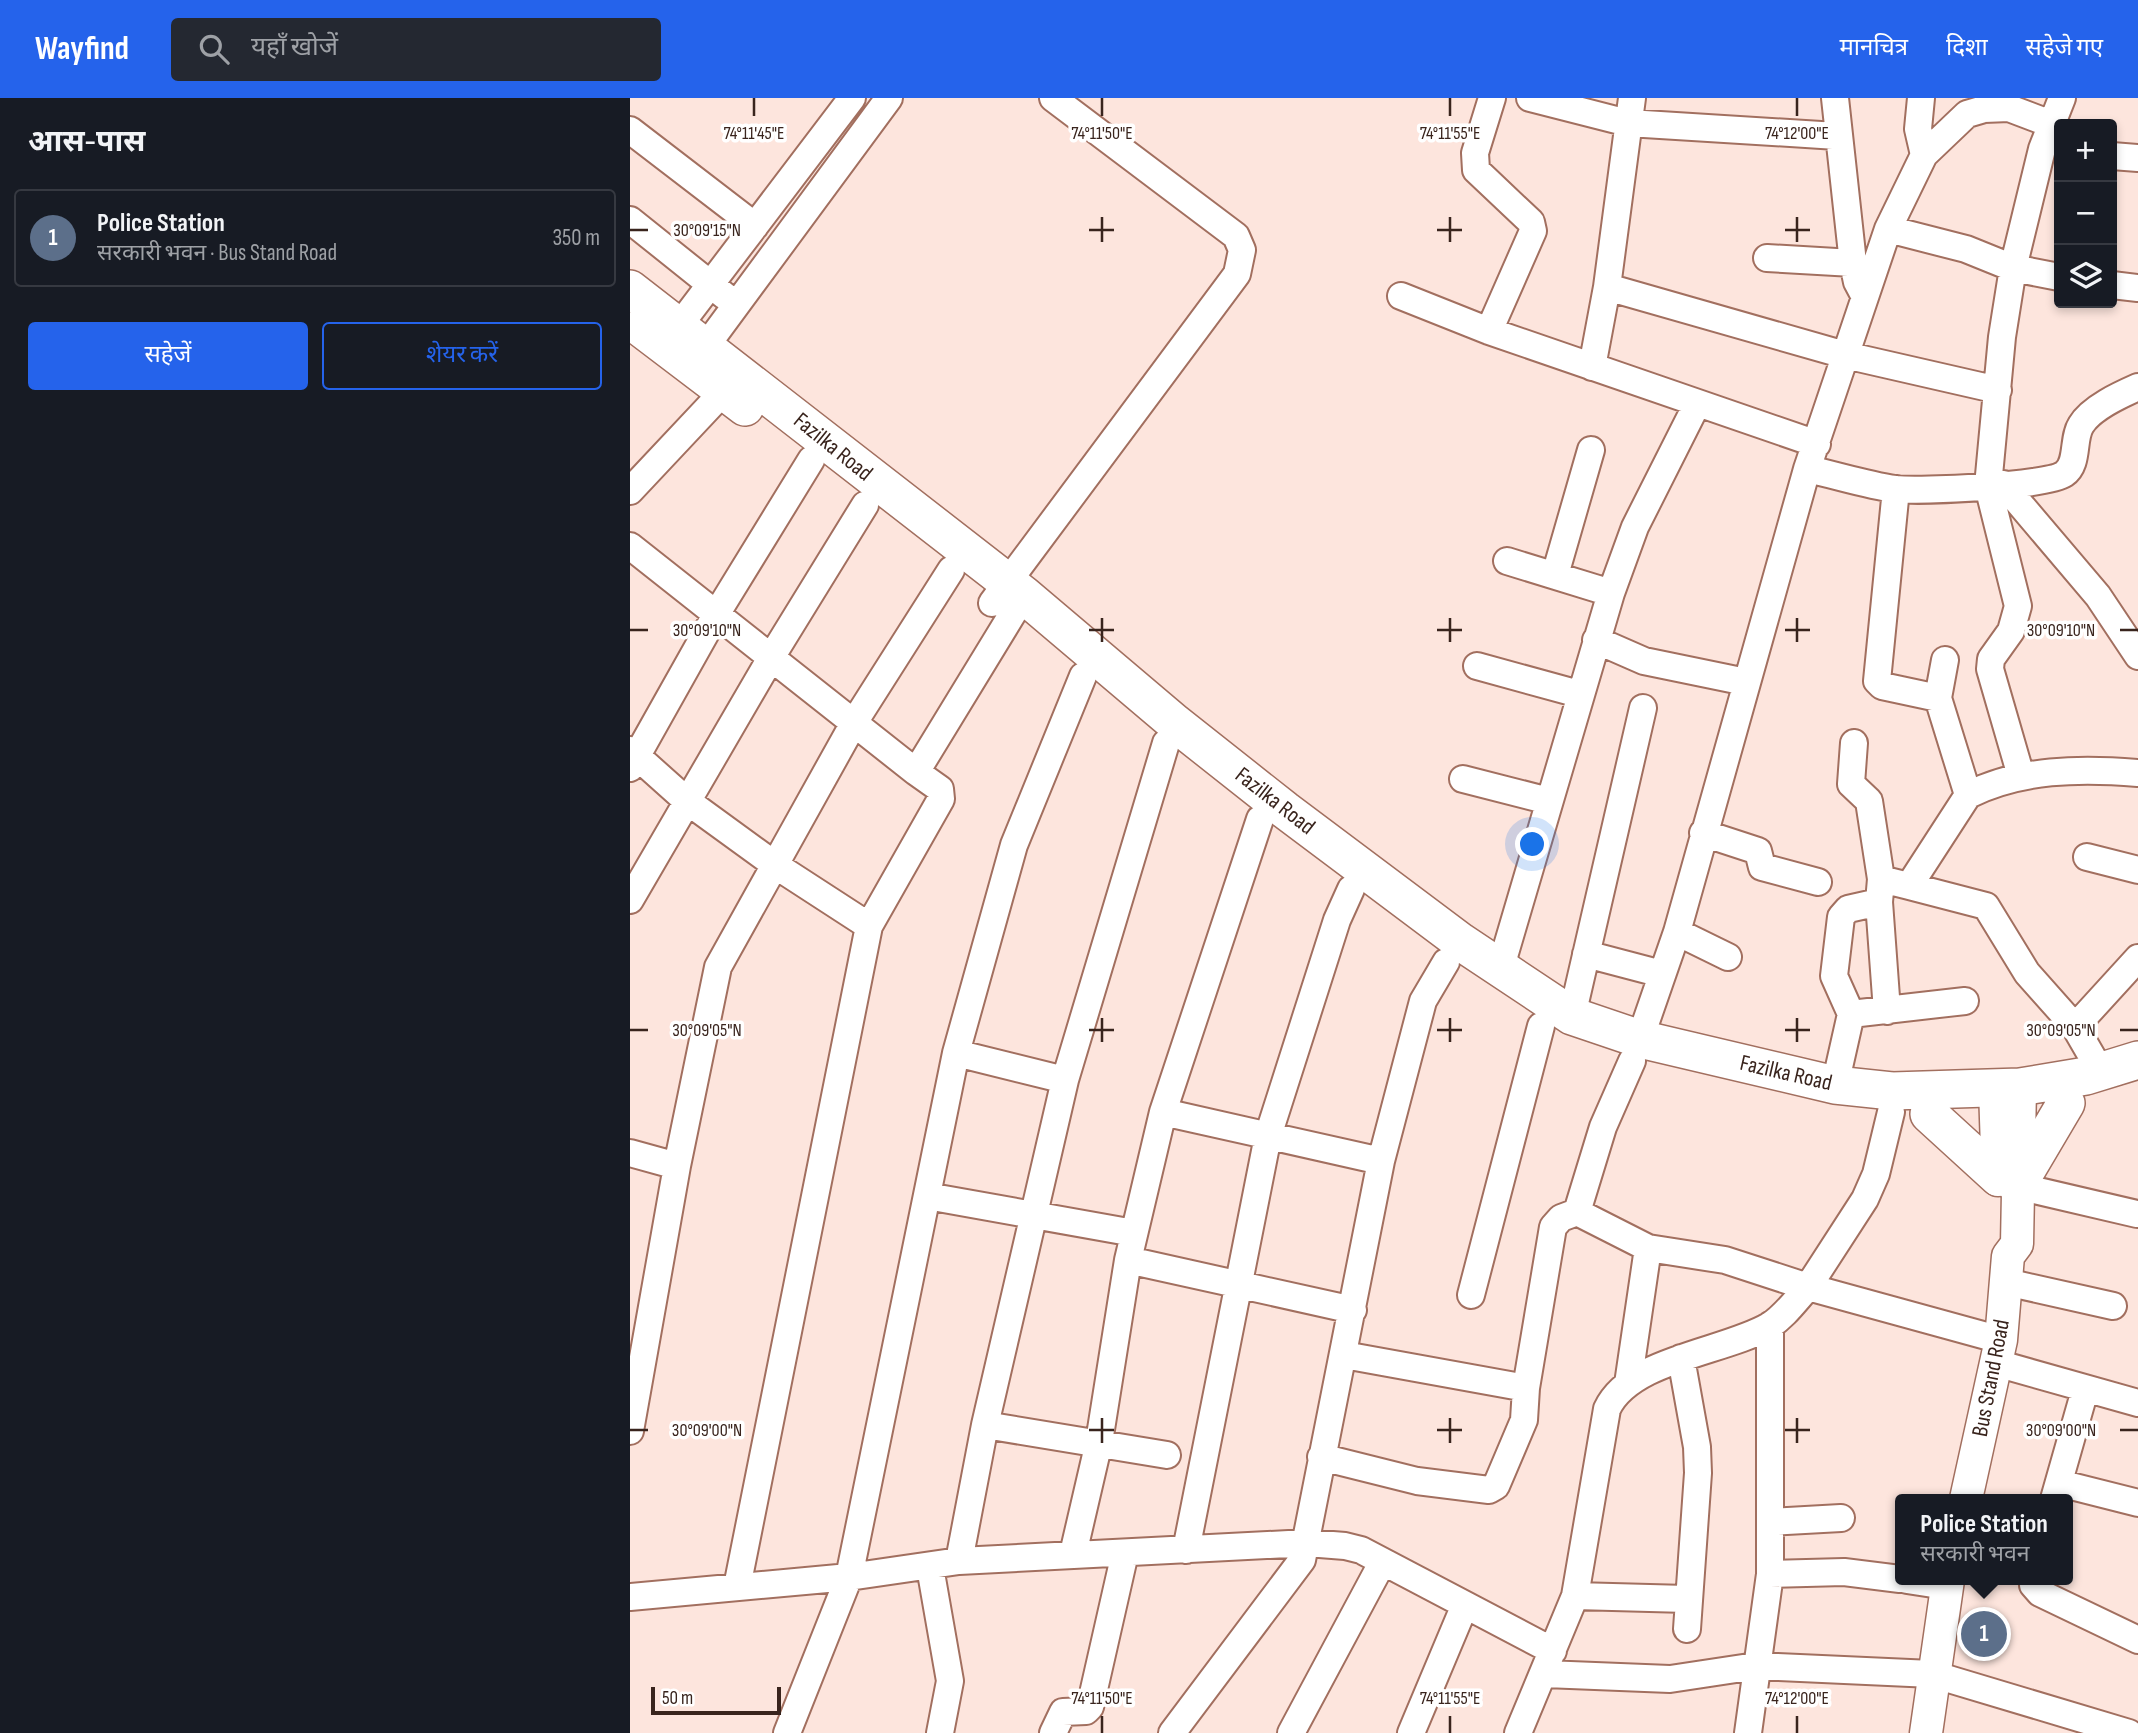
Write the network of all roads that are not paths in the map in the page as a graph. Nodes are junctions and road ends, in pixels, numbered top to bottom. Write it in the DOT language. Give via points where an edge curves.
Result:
graph roads {
  1 [pos="852,98"];
  2 [pos="890,98"];
  3 [pos="1053,98"];
  4 [pos="1492,98"];
  5 [pos="1531,98"];
  6 [pos="1835,98"];
  7 [pos="1921,98"];
  8 [pos="2062,98"];
  9 [pos="1630,110"];
  10 [pos="2051,124"];
  11 [pos="630,130"];
  12 [pos="1837,136"];
  13 [pos="2050,150"];
  14 [pos="1924,155"];
  15 [pos="2117,156"];
  16 [pos="2138,158"];
  17 [pos="630,220"];
  18 [pos="755,226"];
  19 [pos="1888,229"];
  20 [pos="1767,258"];
  21 [pos="1853,263"];
  22 [pos="2014,268"];
  23 [pos="2054,276"];
  24 [pos="711,285"];
  25 [pos="2117,286"];
  26 [pos="1607,287"];
  27 [pos="2138,288"];
  28 [pos="630,289"];
  29 [pos="1401,296"];
  30 [pos="1865,297"];
  31 [pos="737,306"];
  32 [pos="630,320"];
  33 [pos="1489,331"];
  34 [pos="685,346"];
  35 [pos="1845,355"];
  36 [pos="1592,367"];
  37 [pos="2138,387"];
  38 [pos="1998,390"];
  39 [pos="724,391"];
  40 [pos="1698,404"];
  41 [pos="1817,444"];
  42 [pos="1591,450"];
  43 [pos="811,460"];
  44 [pos="1807,469"];
  45 [pos="1996,485"];
  46 [pos="1896,489"];
  47 [pos="630,491"];
  48 [pos="865,505"];
  49 [pos="630,546"];
  50 [pos="1507,561"];
  51 [pos="951,570"];
  52 [pos="1555,575"];
  53 [pos="1611,593"];
  54 [pos="1008,599"];
  55 [pos="717,613"];
  56 [pos="1597,640"];
  57 [pos="772,656"];
  58 [pos="2138,656"];
  59 [pos="1945,660"];
  60 [pos="1476,666"];
  61 [pos="1083,676"];
  62 [pos="1746,682"];
  63 [pos="1580,694"];
  64 [pos="1938,698"];
  65 [pos="1643,708"];
  66 [pos="855,721"];
  67 [pos="1166,743"];
  68 [pos="1854,743"];
  69 [pos="632,758"];
  70 [pos="916,772"];
  71 [pos="2138,773"];
  72 [pos="2021,776"];
  73 [pos="1462,779"];
  74 [pos="1968,795"];
  75 [pos="687,801"];
  76 [pos="1549,801"];
  77 [pos="1260,819"];
  78 [pos="1703,833"];
  79 [pos="2087,857"];
  80 [pos="775,866"];
  81 [pos="2138,870"];
  82 [pos="1818,883"];
  83 [pos="1909,886"];
  84 [pos="1351,889"];
  85 [pos="1880,891"];
  86 [pos="630,900"];
  87 [pos="869,926"];
  88 [pos="1677,932"];
  89 [pos="1586,954"];
  90 [pos="1728,957"];
  91 [pos="2138,958"];
  92 [pos="1446,962"];
  93 [pos="1500,970"];
  94 [pos="1662,974"];
  95 [pos="1965,1001"];
  96 [pos="1887,1011"];
  97 [pos="1851,1014"];
  98 [pos="1556,1021"];
  99 [pos="2075,1027"];
  100 [pos="1636,1050"];
  101 [pos="956,1053"];
  102 [pos="2138,1060"];
  103 [pos="2101,1072"];
  104 [pos="1065,1080"];
  105 [pos="2138,1083"];
  106 [pos="1835,1085"];
  107 [pos="2008,1100"];
  108 [pos="2066,1103"];
  109 [pos="1163,1112"];
  110 [pos="1891,1112"];
  111 [pos="1929,1114"];
  112 [pos="1268,1136"];
  113 [pos="630,1153"];
  114 [pos="1381,1161"];
  115 [pos="677,1166"];
  116 [pos="2008,1181"];
  117 [pos="927,1196"];
  118 [pos="1577,1212"];
  119 [pos="2137,1214"];
  120 [pos="1034,1215"];
  121 [pos="1134,1233"];
  122 [pos="1648,1248"];
  123 [pos="1128,1260"];
  124 [pos="2007,1269"];
  125 [pos="1241,1286"];
  126 [pos="1808,1287"];
  127 [pos="1471,1295"];
  128 [pos="2113,1306"];
  129 [pos="641,1308"];
  130 [pos="1353,1310"];
  131 [pos="1770,1325"];
  132 [pos="1999,1351"];
  133 [pos="1343,1355"];
  134 [pos="1681,1358"];
  135 [pos="1628,1384"];
  136 [pos="1526,1388"];
  137 [pos="2085,1390"];
  138 [pos="2138,1403"];
  139 [pos="985,1424"];
  140 [pos="630,1431"];
  141 [pos="1099,1442"];
  142 [pos="1167,1455"];
  143 [pos="1321,1457"];
  144 [pos="2057,1491"];
  145 [pos="1967,1494"];
  146 [pos="2138,1503"];
  147 [pos="1841,1518"];
  148 [pos="1771,1522"];
  149 [pos="1307,1543"];
  150 [pos="1186,1550"];
  151 [pos="1125,1553"];
  152 [pos="1073,1554"];
  153 [pos="959,1561"];
  154 [pos="1382,1563"];
  155 [pos="930,1567"];
  156 [pos="1770,1574"];
  157 [pos="849,1577"];
  158 [pos="1895,1578"];
  159 [pos="1947,1585"];
  160 [pos="2032,1585"];
  161 [pos="737,1587"];
  162 [pos="1575,1596"];
  163 [pos="1687,1599"];
  164 [pos="631,1601"];
  165 [pos="1464,1607"];
  166 [pos="1687,1629"];
  167 [pos="2138,1640"];
  168 [pos="1549,1662"];
  169 [pos="1756,1666"];
  170 [pos="1932,1674"];
  171 [pos="2138,1718"];
  172 [pos="2079,1725"];
  173 [pos="790,1732"];
  174 [pos="940,1733"];
  175 [pos="1053,1733"];
  176 [pos="1172,1733"];
  177 [pos="1291,1733"];
  178 [pos="1411,1733"];
  179 [pos="1518,1733"];
  180 [pos="1748,1733"];
  181 [pos="1926,1733"];
  182 [pos="2130,1733"];
  1 -- 18 [label="street"];
  2 -- 31 [label="street"];
  3 -- 54 [label="street" via="1236,236 1242,250 1237,274"];
  4 -- 33 [label="street" via="1475,153 1476,170 1531,222 1533,231"];
  5 -- 9 [label="street"];
  6 -- 12 [label="street"];
  7 -- 14 [label="street" via="1918,130"];
  8 -- 10 [label="street"];
  9 -- 12 [label="street"];
  9 -- 26 [label="street"];
  10 -- 13 [label="street"];
  10 -- 14 [label="street" via="2009,108 1974,111"];
  11 -- 18 [label="street"];
  12 -- 21 [label="street"];
  13 -- 22 [label="street"];
  14 -- 19 [label="street"];
  15 -- 16 [label="street"];
  17 -- 24 [label="street"];
  18 -- 24 [label="street"];
  19 -- 22 [label="street" via="1966,249"];
  19 -- 30 [label="street"];
  20 -- 21 [label="street"];
  21 -- 30 [label="street"];
  22 -- 23 [label="street"];
  22 -- 38 [label="street"];
  24 -- 31 [label="street"];
  24 -- 34 [label="street"];
  25 -- 27 [label="street"];
  26 -- 35 [label="street"];
  26 -- 36 [label="street"];
  28 -- 34 [label="highway, Fazilka Road"];
  29 -- 33 [label="street"];
  30 -- 35 [label="street"];
  31 -- 34 [label="street"];
  32 -- 34 [label="highway, Fazilka Road"];
  33 -- 36 [label="street"];
  34 -- 39 [label="highway, Fazilka Road"];
  34 -- 54 [label="highway, Fazilka Road"];
  35 -- 38 [label="street"];
  35 -- 41 [label="street"];
  36 -- 40 [label="street"];
  37 -- 45 [label="street" via="2086,418 2064,475"];
  38 -- 45 [label="street"];
  39 -- 43 [label="highway, Fazilka Road"];
  39 -- 47 [label="street"];
  40 -- 41 [label="street"];
  40 -- 53 [label="street" via="1635,527"];
  41 -- 44 [label="street"];
  42 -- 52 [label="street"];
  43 -- 48 [label="highway, Fazilka Road"];
  43 -- 55 [label="street"];
  44 -- 46 [label="street"];
  44 -- 62 [label="street"];
  45 -- 46 [label="street"];
  45 -- 58 [label="street" via="2098,596"];
  45 -- 72 [label="street" via="2018,606 2011,631 1996,649 1990,669"];
  46 -- 64 [label="street" via="1877,681"];
  48 -- 51 [label="highway, Fazilka Road"];
  48 -- 57 [label="street"];
  49 -- 55 [label="street"];
  50 -- 52 [label="street"];
  51 -- 54 [label="highway, Fazilka Road"];
  51 -- 66 [label="street"];
  52 -- 53 [label="street"];
  53 -- 56 [label="street"];
  54 -- 61 [label="highway, Fazilka Road"];
  54 -- 70 [label="street"];
  54 -- 93 [label="highway, Fazilka Road"];
  55 -- 57 [label="street"];
  55 -- 69 [label="street"];
  56 -- 62 [label="street" via="1644,661"];
  56 -- 63 [label="street"];
  57 -- 66 [label="street"];
  57 -- 75 [label="street"];
  59 -- 64 [label="street"];
  60 -- 63 [label="street"];
  61 -- 67 [label="highway, Fazilka Road"];
  61 -- 101 [label="street" via="1014,845"];
  62 -- 78 [label="street"];
  63 -- 76 [label="street"];
  64 -- 74 [label="street"];
  65 -- 89 [label="street"];
  66 -- 70 [label="street"];
  66 -- 80 [label="street"];
  67 -- 77 [label="highway, Fazilka Road"];
  67 -- 104 [label="street"];
  68 -- 85 [label="street" via="1852,784 1869,802"];
  69 -- 75 [label="street"];
  70 -- 87 [label="street" via="940,789 941,799"];
  71 -- 72 [label="street" via="2071,771"];
  72 -- 74 [label="street"];
  73 -- 76 [label="street"];
  74 -- 83 [label="street"];
  75 -- 80 [label="street"];
  75 -- 86 [label="street"];
  76 -- 93 [label="street"];
  77 -- 84 [label="highway, Fazilka Road"];
  77 -- 109 [label="street"];
  78 -- 82 [label="street" via="1758,851 1762,867"];
  78 -- 88 [label="street"];
  79 -- 81 [label="street"];
  80 -- 87 [label="street"];
  80 -- 115 [label="street" via="718,967"];
  83 -- 85 [label="street"];
  83 -- 99 [label="street" via="1986,905 2027,973"];
  84 -- 92 [label="highway, Fazilka Road"];
  84 -- 112 [label="street"];
  85 -- 96 [label="street"];
  85 -- 97 [label="street" via="1842,917 1834,976"];
  87 -- 161 [label="street"];
  88 -- 90 [label="street"];
  88 -- 94 [label="street"];
  89 -- 94 [label="street"];
  89 -- 98 [label="street"];
  91 -- 99 [label="street"];
  92 -- 98 [label="highway, Fazilka Road"];
  92 -- 114 [label="street" via="1423,1001"];
  93 -- 98 [label="highway, Fazilka Road"];
  94 -- 100 [label="street"];
  95 -- 96 [label="street"];
  96 -- 97 [label="street"];
  97 -- 106 [label="street"];
  98 -- 100 [label="highway, Fazilka Road"];
  98 -- 127 [label="street"];
  99 -- 103 [label="street"];
  100 -- 106 [label="highway, Fazilka Road"];
  100 -- 110 [label="highway, Fazilka Road" via="1828,1105"];
  100 -- 118 [label="street" via="1603,1127"];
  101 -- 104 [label="street"];
  101 -- 117 [label="street"];
  102 -- 103 [label="highway"];
  103 -- 107 [label="highway"];
  104 -- 120 [label="street"];
  105 -- 108 [label="highway"];
  106 -- 107 [label="highway, Fazilka Road"];
  107 -- 108 [label="highway"];
  107 -- 111 [label="highway, Fazilka Road"];
  107 -- 116 [label="main road, Bus Stand Road"];
  108 -- 116 [label="highway"];
  109 -- 112 [label="street"];
  109 -- 121 [label="street"];
  110 -- 111 [label="highway, Fazilka Road"];
  110 -- 126 [label="street" via="1865,1199"];
  111 -- 116 [label="highway"];
  112 -- 114 [label="street"];
  112 -- 125 [label="street"];
  113 -- 115 [label="street"];
  114 -- 130 [label="street"];
  115 -- 129 [label="street"];
  116 -- 119 [label="street"];
  116 -- 124 [label="main road, Bus Stand Road" via="2000,1242"];
  117 -- 120 [label="street"];
  117 -- 157 [label="street"];
  118 -- 122 [label="street"];
  118 -- 136 [label="street" via="1553,1227"];
  120 -- 121 [label="street"];
  120 -- 139 [label="street"];
  121 -- 123 [label="street"];
  122 -- 126 [label="street" via="1725,1260"];
  122 -- 135 [label="street"];
  123 -- 125 [label="street"];
  123 -- 141 [label="street"];
  124 -- 128 [label="street"];
  124 -- 132 [label="main road, Bus Stand Road"];
  125 -- 130 [label="street"];
  125 -- 150 [label="street"];
  126 -- 131 [label="street"];
  126 -- 132 [label="street"];
  129 -- 140 [label="street"];
  130 -- 133 [label="street"];
  131 -- 134 [label="street"];
  131 -- 148 [label="street"];
  132 -- 137 [label="street"];
  132 -- 145 [label="main road, Bus Stand Road"];
  133 -- 136 [label="street"];
  133 -- 143 [label="street"];
  134 -- 135 [label="street"];
  134 -- 163 [label="street" via="1698,1473"];
  135 -- 162 [label="street" via="1616,1392 1607,1409"];
  136 -- 143 [label="street" via="1524,1420 1496,1486 1489,1490 1418,1481"];
  137 -- 138 [label="street"];
  137 -- 144 [label="street"];
  139 -- 141 [label="street"];
  139 -- 153 [label="street"];
  141 -- 142 [label="street"];
  141 -- 152 [label="street"];
  143 -- 149 [label="street"];
  144 -- 146 [label="street"];
  147 -- 148 [label="street"];
  148 -- 156 [label="street"];
  149 -- 150 [label="street"];
  149 -- 154 [label="street" via="1345,1546"];
  149 -- 176 [label="street" via="1295,1572"];
  150 -- 151 [label="street"];
  151 -- 152 [label="street"];
  151 -- 175 [label="street" via="1090,1707 1063,1712"];
  152 -- 153 [label="street"];
  153 -- 155 [label="street"];
  154 -- 165 [label="street"];
  154 -- 177 [label="street"];
  155 -- 157 [label="street"];
  155 -- 174 [label="street" via="950,1681"];
  156 -- 158 [label="street" via="1844,1572"];
  156 -- 169 [label="street"];
  157 -- 161 [label="street"];
  157 -- 173 [label="street"];
  159 -- 170 [label="main road"];
  160 -- 167 [label="street"];
  161 -- 164 [label="street"];
  162 -- 163 [label="street"];
  162 -- 168 [label="street"];
  163 -- 166 [label="street"];
  165 -- 168 [label="street"];
  165 -- 178 [label="street"];
  168 -- 169 [label="street" via="1670,1679"];
  168 -- 179 [label="street"];
  169 -- 170 [label="street"];
  169 -- 180 [label="street"];
  170 -- 172 [label="street"];
  170 -- 181 [label="main road"];
  171 -- 182 [label="street"];
  172 -- 182 [label="street"];
}
